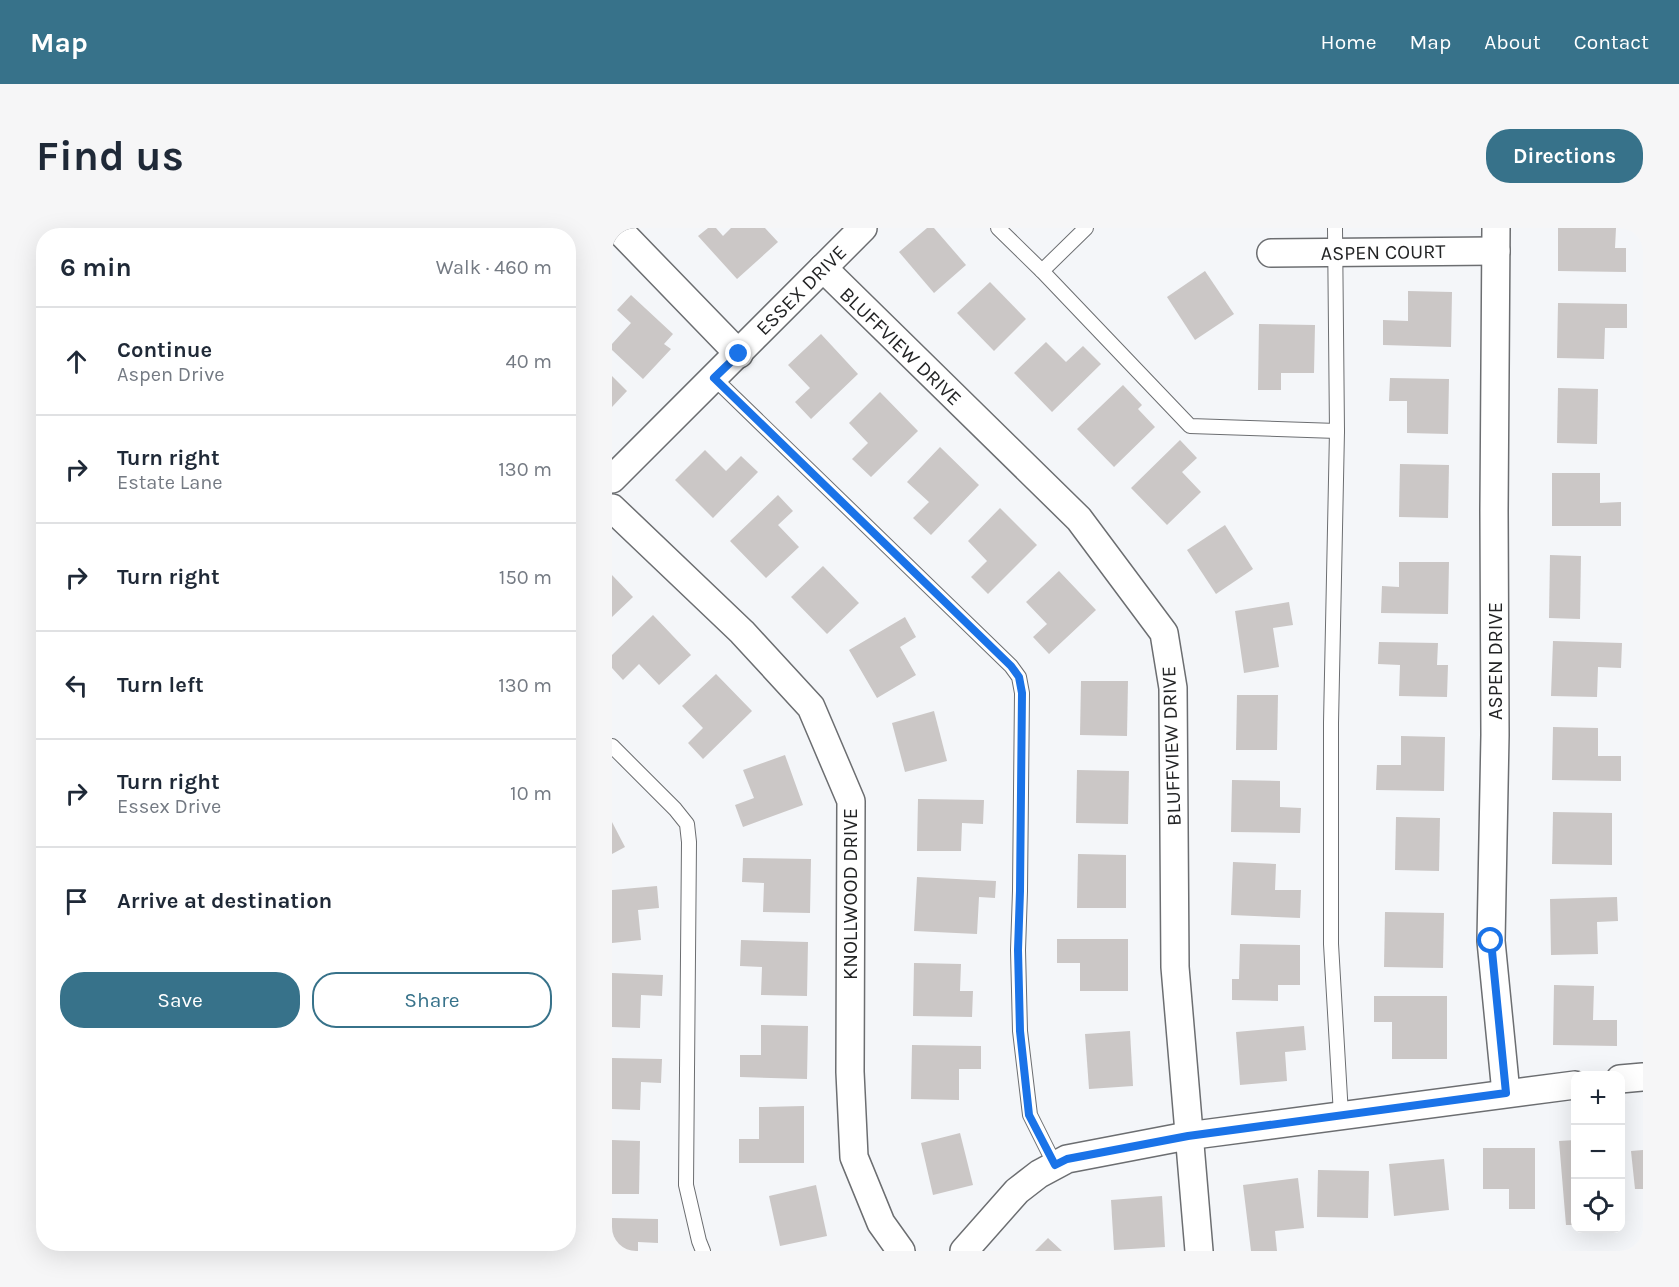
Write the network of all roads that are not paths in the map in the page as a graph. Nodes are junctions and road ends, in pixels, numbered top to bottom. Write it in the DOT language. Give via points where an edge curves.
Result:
graph roads {
  1 [pos="617,228"];
  2 [pos="863,228"];
  3 [pos="998,228"];
  4 [pos="1086,228"];
  5 [pos="1496,239"];
  6 [pos="1335,240"];
  7 [pos="1271,253"];
  8 [pos="823,268"];
  9 [pos="1042,271"];
  10 [pos="739,354"];
  11 [pos="714,378"];
  12 [pos="1337,431"];
  13 [pos="612,479"];
  14 [pos="612,508"];
  15 [pos="612,746"];
  16 [pos="1643,1077"];
  17 [pos="1625,1079"];
  18 [pos="1571,1085"];
  19 [pos="1506,1093"];
  20 [pos="1341,1115"];
  21 [pos="1188,1136"];
  22 [pos="1055,1165"];
  23 [pos="703,1251"];
  24 [pos="901,1251"];
  25 [pos="964,1251"];
  26 [pos="1199,1251"];
  1 -- 10 [label="street"];
  2 -- 8 [label="street, ESSEX DRIVE"];
  3 -- 9 [label="lane"];
  4 -- 9 [label="lane"];
  5 -- 6 [label="street, ASPEN COURT"];
  5 -- 19 [label="street, ASPEN DRIVE" via="1491,941"];
  6 -- 7 [label="street, ASPEN COURT"];
  6 -- 12 [label="lane"];
  8 -- 10 [label="street, ESSEX DRIVE"];
  8 -- 21 [label="street, BLUFFVIEW DRIVE" via="1079,519 1164,633 1173,688 1174,967"];
  9 -- 12 [label="lane" via="1190,426"];
  10 -- 11 [label="street, ESSEX DRIVE"];
  11 -- 13 [label="street, ESSEX DRIVE"];
  11 -- 22 [label="lane" via="1019,677 1020,1031 1029,1115"];
  12 -- 20 [label="lane" via="1331,944"];
  14 -- 24 [label="street, KNOLLWOOD DRIVE" via="742,632 811,707 850,801 850,1072 854,1157 881,1223"];
  15 -- 23 [label="lane" via="675,808 687,825 686,1185"];
  16 -- 17 [label="street"];
  18 -- 19 [label="street"];
  19 -- 20 [label="street"];
  20 -- 21 [label="street"];
  21 -- 22 [label="street" via="1067,1159"];
  21 -- 26 [label="street, BLUFFVIEW DRIVE"];
  22 -- 25 [label="street" via="1017,1191"];
}
